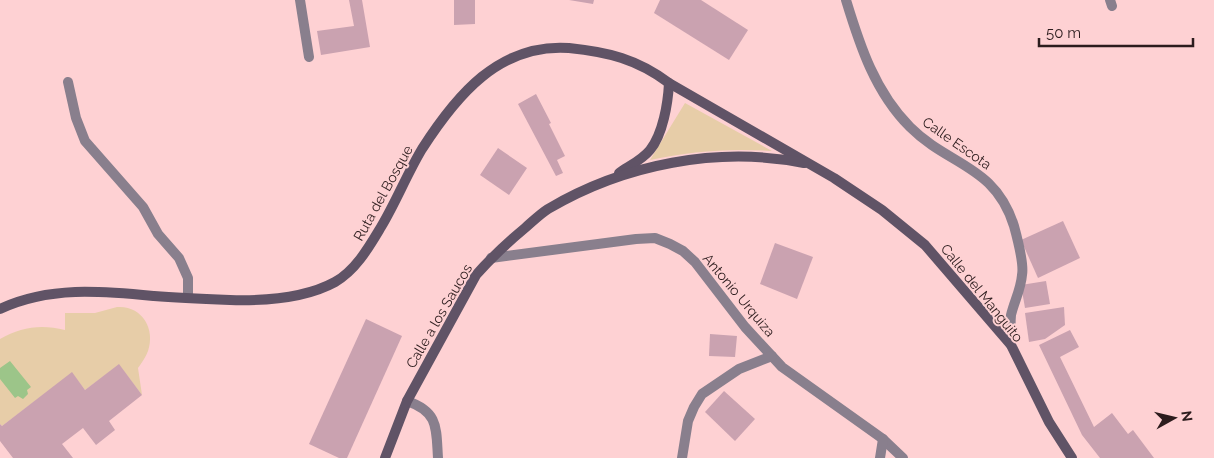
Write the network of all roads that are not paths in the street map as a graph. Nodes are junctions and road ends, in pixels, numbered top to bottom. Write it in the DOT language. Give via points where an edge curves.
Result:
graph roads {
  1 [pos="300,0"];
  2 [pos="846,0"];
  3 [pos="309,57"];
  4 [pos="68,82"];
  5 [pos="670,83"];
  6 [pos="610,178"];
  7 [pos="834,178"];
  8 [pos="491,258"];
  9 [pos="188,298"];
  10 [pos="0,309"];
  11 [pos="1011,346"];
  12 [pos="772,356"];
  13 [pos="407,401"];
  14 [pos="883,439"];
  15 [pos="385,458"];
  16 [pos="438,458"];
  17 [pos="682,458"];
  18 [pos="880,458"];
  19 [pos="903,458"];
  20 [pos="1072,458"];
  1 -- 3 [label="street"];
  2 -- 11 [label="street, Calle Escota" via="875,80 898,113 926,140 983,177 1009,212 1023,274 1011,316"];
  4 -- 9 [label="street" via="85,141 143,207 158,234 179,258 188,278"];
  5 -- 6 [label="main road" via="665,113 650,150"];
  5 -- 7 [label="main road, Ruta del Bosque"];
  5 -- 9 [label="main road, Ruta del Bosque" via="638,64 607,52 545,48 515,57 495,67 462,94 422,150 375,237 349,273 310,292 291,296 248,301"];
  6 -- 7 [label="main road, Calle a los Saucos" via="681,162 745,157 803,163"];
  6 -- 8 [label="main road, Calle a los Saucos" via="547,210"];
  7 -- 11 [label="main road, Calle del Manguito" via="882,210 925,245"];
  8 -- 12 [label="street, Antonio Urquiza" via="655,238 683,251 695,262 745,327"];
  8 -- 13 [label="main road, Calle a los Saucos" via="476,275"];
  9 -- 10 [label="main road, Ruta del Bosque" via="77,291 54,293"];
  11 -- 20 [label="main road, Calle del Manguito" via="1049,422"];
  12 -- 14 [label="street, Antonio Urquiza" via="782,367"];
  12 -- 17 [label="street" via="739,369 702,394 688,421"];
  13 -- 15 [label="main road, Calle a los Saucos"];
  13 -- 16 [label="street" via="421,406 436,427"];
  14 -- 18 [label="street"];
  14 -- 19 [label="street, Antonio Urquiza"];
}
